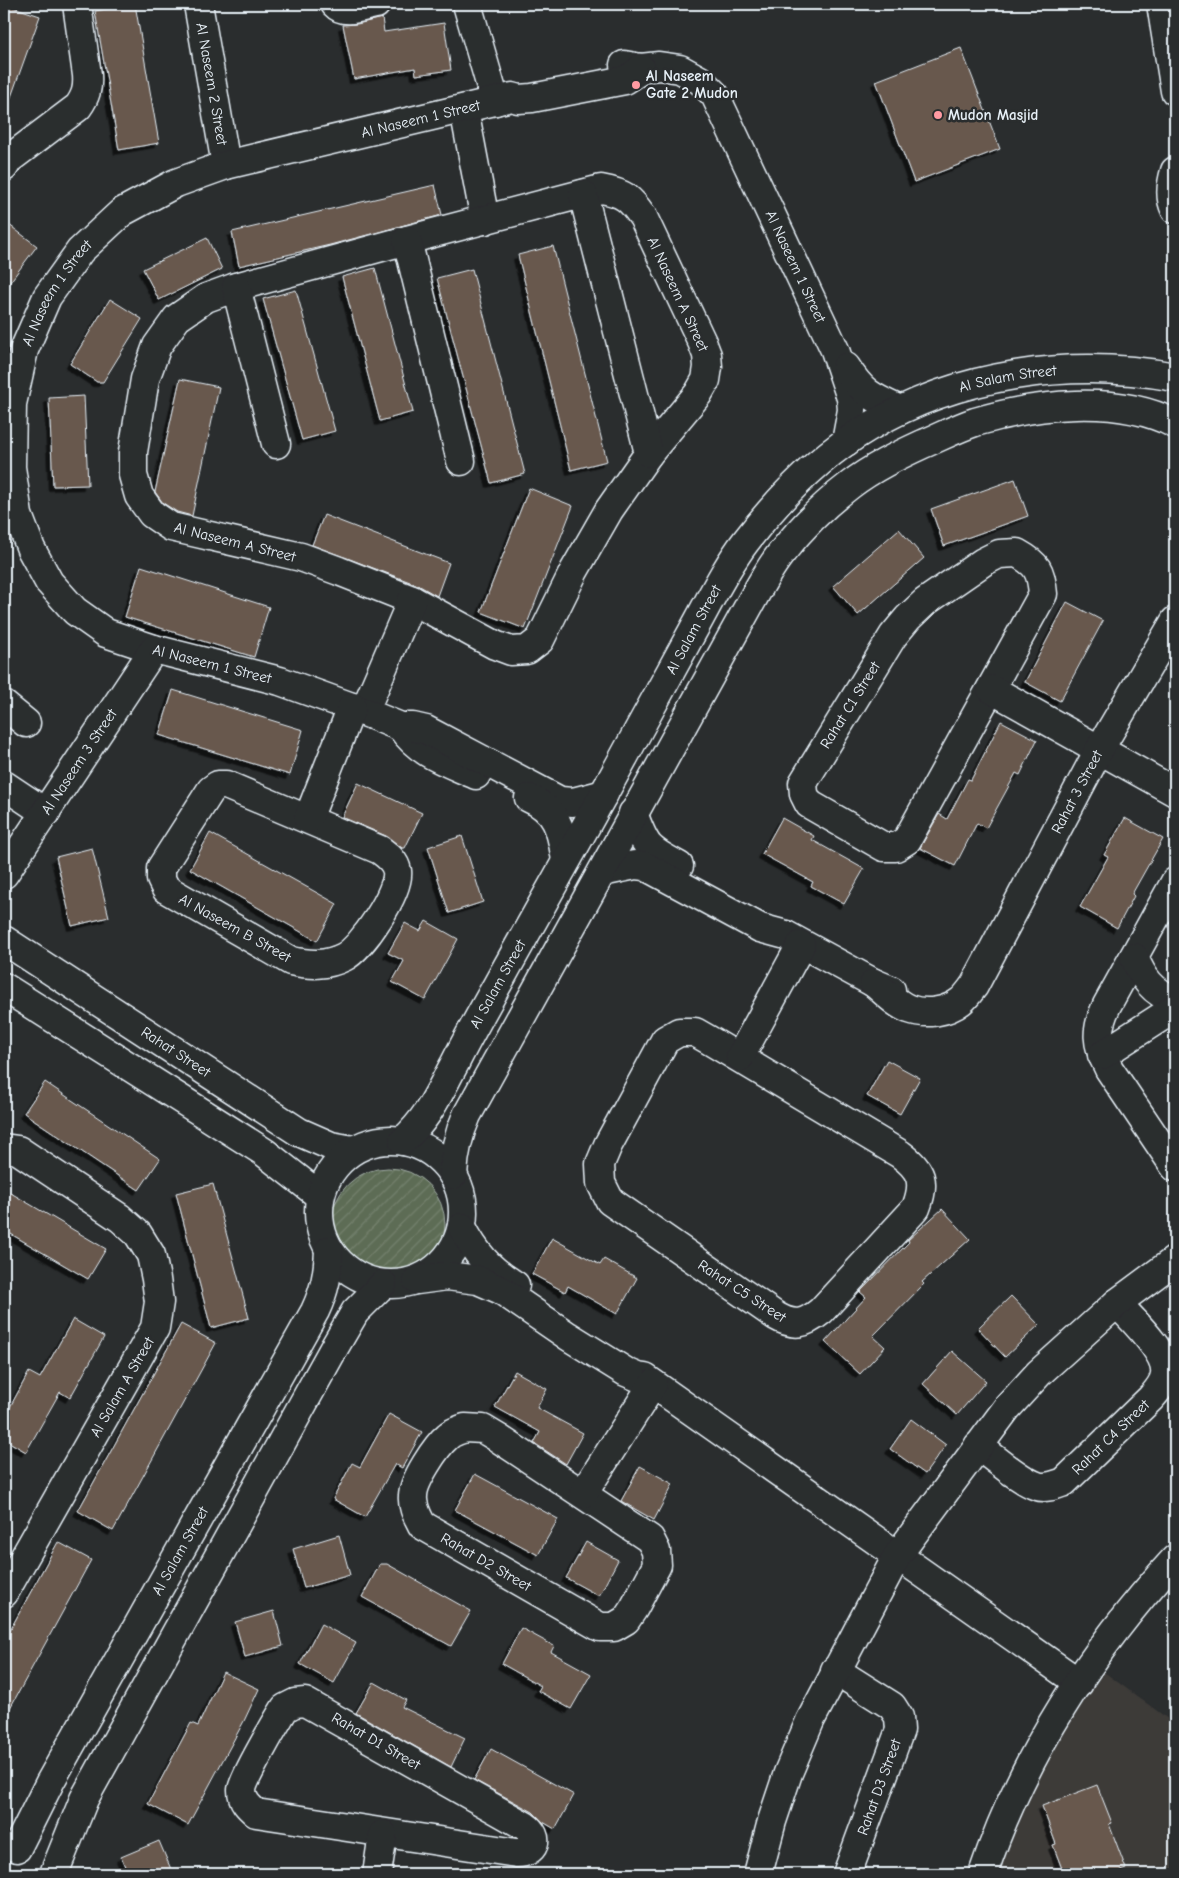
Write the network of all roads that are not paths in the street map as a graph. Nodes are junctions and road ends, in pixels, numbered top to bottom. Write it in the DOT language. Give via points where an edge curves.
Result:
graph roads {
  1 [pos="77,4"];
  2 [pos="198,4"];
  3 [pos="335,4"];
  4 [pos="376,4"];
  5 [pos="467,4"];
  6 [pos="1161,4"];
  7 [pos="1175,91"];
  8 [pos="503,99"];
  9 [pos="464,109"];
  10 [pos="5,161"];
  11 [pos="226,166"];
  12 [pos="1175,171"];
  13 [pos="583,194"];
  14 [pos="1175,209"];
  15 [pos="485,220"];
  16 [pos="406,240"];
  17 [pos="236,287"];
  18 [pos="836,350"];
  19 [pos="1175,377"];
  20 [pos="8,403"];
  21 [pos="900,410"];
  22 [pos="1175,424"];
  23 [pos="846,442"];
  24 [pos="276,444"];
  25 [pos="649,453"];
  26 [pos="461,461"];
  27 [pos="412,600"];
  28 [pos="1175,621"];
  29 [pos="154,649"];
  30 [pos="991,690"];
  31 [pos="4,705"];
  32 [pos="358,710"];
  33 [pos="26,723"];
  34 [pos="1099,750"];
  35 [pos="488,772"];
  36 [pos="4,785"];
  37 [pos="1175,792"];
  38 [pos="604,794"];
  39 [pos="46,812"];
  40 [pos="633,813"];
  41 [pos="308,819"];
  42 [pos="566,860"];
  43 [pos="602,872"];
  44 [pos="4,874"];
  45 [pos="690,881"];
  46 [pos="1175,882"];
  47 [pos="4,940"];
  48 [pos="793,940"];
  49 [pos="1134,957"];
  50 [pos="4,987"];
  51 [pos="1175,1000"];
  52 [pos="1175,1008"];
  53 [pos="1102,1055"];
  54 [pos="740,1057"];
  55 [pos="403,1140"];
  56 [pos="4,1148"];
  57 [pos="353,1150"];
  58 [pos="1175,1167"];
  59 [pos="453,1175"];
  60 [pos="320,1196"];
  61 [pos="462,1227"];
  62 [pos="329,1250"];
  63 [pos="1175,1260"];
  64 [pos="417,1280"];
  65 [pos="383,1284"];
  66 [pos="1117,1303"];
  67 [pos="573,1330"];
  68 [pos="649,1381"];
  69 [pos="978,1446"];
  70 [pos="583,1494"];
  71 [pos="897,1556"];
  72 [pos="1175,1559"];
  73 [pos="4,1593"];
  74 [pos="835,1670"];
  75 [pos="1079,1683"];
  76 [pos="383,1834"];
  77 [pos="10,1847"];
  78 [pos="56,1873"];
  79 [pos="377,1874"];
  80 [pos="758,1874"];
  81 [pos="847,1874"];
  82 [pos="983,1874"];
  1 -- 10 [label="street" via="88,86 85,97 78,107"];
  2 -- 11 [label="street, Al Naseem 2 Street"];
  3 -- 4 [label="street" via="345,10"];
  5 -- 8 [label="street"];
  6 -- 7 [label="street"];
  8 -- 9 [label="street, Al Naseem 1 Street"];
  8 -- 18 [label="street, Al Naseem 1 Street" via="522,86 568,84 622,65 680,69 700,80 715,95"];
  9 -- 11 [label="street, Al Naseem 1 Street"];
  9 -- 15 [label="street"];
  11 -- 20 [label="street, Al Naseem 1 Street" via="176,182 122,212 80,250 47,297 24,350"];
  12 -- 14 [label="street" via="1171,202"];
  13 -- 15 [label="street, Al Naseem A Street"];
  13 -- 25 [label="street"];
  13 -- 25 [label="street, Al Naseem A Street" via="610,190 633,202 707,355 706,380 698,394"];
  15 -- 16 [label="street, Al Naseem A Street"];
  16 -- 17 [label="street, Al Naseem A Street"];
  16 -- 26 [label="street"];
  17 -- 24 [label="street"];
  17 -- 27 [label="street, Al Naseem A Street" via="206,298 178,318 157,346 145,379 133,452 133,475 139,496 152,514 170,527 301,557"];
  18 -- 21 [label="street, Al Naseem 1 Street" via="863,391"];
  18 -- 23 [label="street, Al Naseem 1 Street" via="851,398"];
  19 -- 21 [label="street, Al Salam Street" via="1141,371 1059,370 978,382"];
  20 -- 29 [label="street, Al Naseem 1 Street" via="11,467 18,515 49,582 75,611 106,633"];
  21 -- 23 [label="street, Al Salam Street"];
  22 -- 40 [label="street" via="1138,410 1099,406 1057,406 1014,412 974,423 926,443 891,459 850,485 814,516 782,552"];
  23 -- 38 [label="street, Al Salam Street" via="809,472 745,543 719,583"];
  25 -- 27 [label="street, Al Naseem A Street" via="609,510 574,570 540,640 527,650 510,651 495,645"];
  27 -- 32 [label="street"];
  28 -- 34 [label="street, Rahat 3 Street"];
  29 -- 32 [label="street, Al Naseem 1 Street" via="280,681"];
  29 -- 39 [label="street, Al Naseem 3 Street"];
  30 -- 30 [label="street, Rahat C1 Street" via="1043,594 1042,576 1032,561 1016,553 999,554 943,589 893,636 803,783 809,804 884,847 896,846 907,840"];
  30 -- 34 [label="street"];
  31 -- 33 [label="street"];
  32 -- 35 [label="street, Al Naseem 1 Street" via="400,727 426,730 446,751"];
  32 -- 41 [label="street"];
  34 -- 37 [label="street"];
  34 -- 48 [label="street, Rahat 3 Street" via="974,986 962,1000 946,1010 927,1012 909,1009 874,983"];
  35 -- 38 [label="street, Al Naseem 1 Street" via="560,801 573,802"];
  35 -- 42 [label="street, Al Naseem 1 Street" via="546,807 561,829"];
  36 -- 39 [label="street"];
  38 -- 42 [label="street, Al Salam Street"];
  39 -- 44 [label="street, Al Naseem 3 Street"];
  40 -- 43 [label="street"];
  40 -- 45 [label="street, Rahat 3 Street" via="645,843"];
  41 -- 41 [label="street, Al Naseem B Street" via="226,785 218,785 211,790 166,859 161,868 161,879 174,894 291,961 310,965 337,960 360,944 392,894 397,882 396,869 380,850"];
  42 -- 55 [label="street, Al Salam Street" via="436,1101"];
  43 -- 45 [label="street, Rahat 3 Street" via="645,866"];
  43 -- 59 [label="street" via="468,1115 454,1154"];
  45 -- 48 [label="street, Rahat 3 Street" via="735,905 768,931"];
  46 -- 49 [label="street"];
  47 -- 57 [label="street, Rahat Street" via="299,1132 331,1146"];
  48 -- 54 [label="street"];
  49 -- 51 [label="street" via="1144,978 1161,994"];
  49 -- 53 [label="street" via="1101,1017 1098,1042"];
  50 -- 60 [label="street" via="264,1152"];
  52 -- 53 [label="street"];
  53 -- 58 [label="street"];
  54 -- 54 [label="street, Rahat C5 Street" via="695,1032 679,1032 665,1040 608,1145 600,1164 601,1184 610,1201 776,1316 787,1322 800,1323 821,1311 916,1208 922,1194 921,1178 913,1164 900,1154"];
  55 -- 57 [label="street" via="369,1143"];
  55 -- 59 [label="street" via="440,1158"];
  56 -- 73 [label="street, Al Salam A Street" via="18,1150 120,1218 138,1234 151,1255 159,1302 155,1328 143,1351"];
  57 -- 60 [label="street" via="338,1162"];
  59 -- 61 [label="street" via="460,1191"];
  60 -- 62 [label="street" via="320,1224"];
  61 -- 64 [label="street" via="446,1259"];
  61 -- 67 [label="street" via="489,1268"];
  62 -- 65 [label="street" via="349,1270"];
  62 -- 77 [label="street, Al Salam Street" via="324,1291 315,1311 50,1782"];
  63 -- 66 [label="street"];
  64 -- 65 [label="street"];
  64 -- 67 [label="street" via="447,1276 478,1280"];
  65 -- 78 [label="street" via="355,1312 334,1348 84,1799"];
  66 -- 69 [label="street" via="1039,1373"];
  66 -- 69 [label="street, Rahat C4 Street" via="1164,1360 1161,1388 1064,1482 1051,1487 1038,1486 1026,1480"];
  67 -- 68 [label="street" via="626,1372"];
  68 -- 70 [label="street"];
  68 -- 71 [label="street"];
  69 -- 71 [label="street"];
  70 -- 70 [label="street, Rahat D2 Street" via="483,1429 465,1428 449,1435 437,1448 413,1494 414,1510 422,1524 436,1534 600,1627 614,1627 626,1620 634,1608 656,1565 656,1552 650,1540"];
  71 -- 74 [label="street"];
  71 -- 75 [label="street"];
  72 -- 75 [label="street" via="1134,1607"];
  74 -- 80 [label="street" via="788,1773"];
  74 -- 81 [label="street, Rahat D3 Street" via="892,1706 899,1717 900,1730"];
  75 -- 82 [label="street" via="1032,1758"];
  76 -- 76 [label="street, Rahat D1 Street" via="256,1813 246,1804 242,1790 285,1708 294,1702 305,1702 315,1707 525,1826 535,1837 530,1850 523,1854"];
  76 -- 79 [label="street"];
  77 -- 78 [label="street" via="32,1852"];
}
